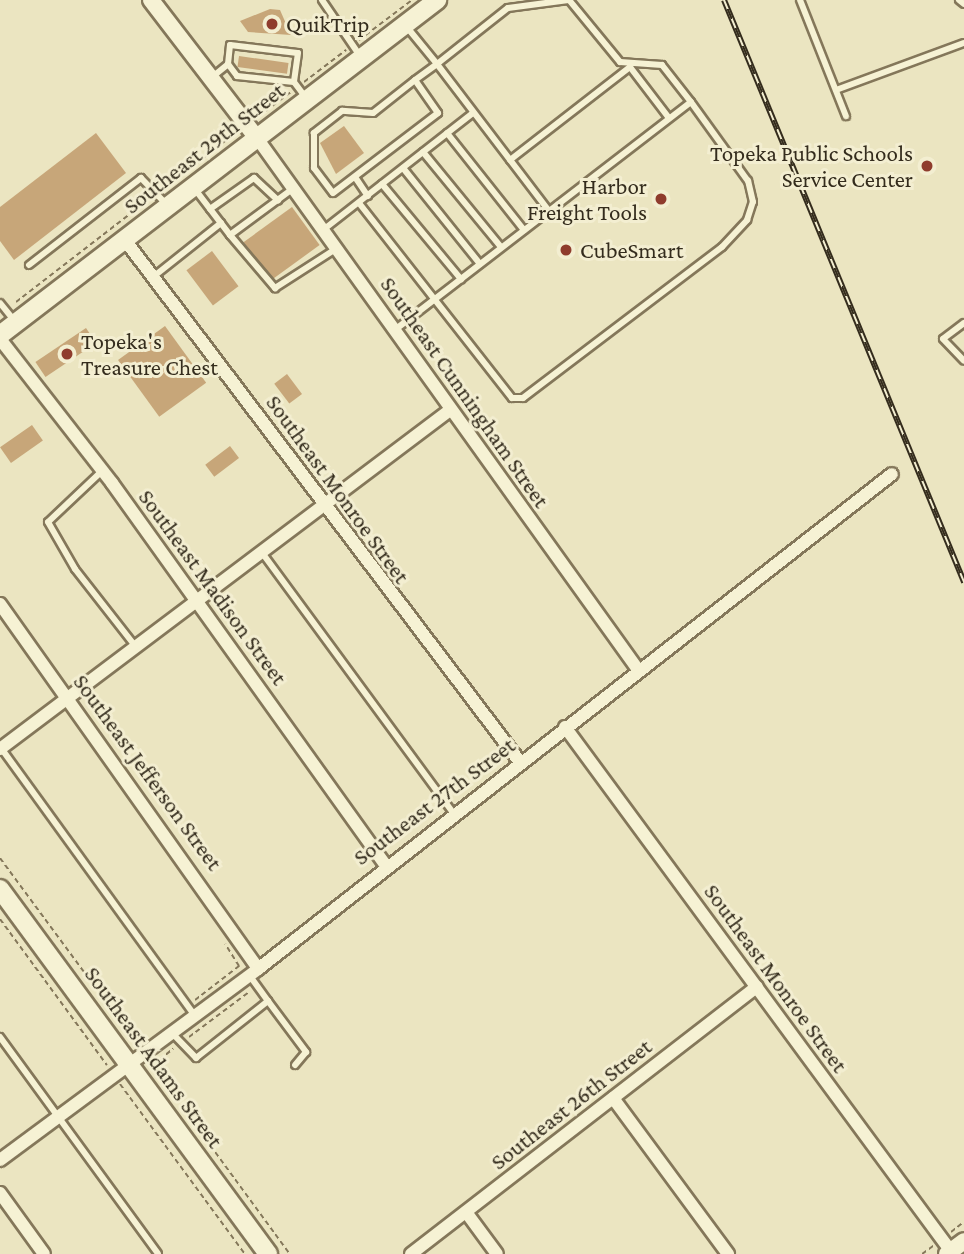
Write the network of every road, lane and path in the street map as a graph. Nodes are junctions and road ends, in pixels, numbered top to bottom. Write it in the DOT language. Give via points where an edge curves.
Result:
graph roads {
  1 [pos="151,0"];
  2 [pos="322,0"];
  3 [pos="437,0"];
  4 [pos="501,0"];
  5 [pos="568,0"];
  6 [pos="800,0"];
  7 [pos="959,0"];
  8 [pos="964,4"];
  9 [pos="508,8"];
  10 [pos="405,25"];
  11 [pos="964,43"];
  12 [pos="362,58"];
  13 [pos="228,64"];
  14 [pos="437,64"];
  15 [pos="630,67"];
  16 [pos="210,79"];
  17 [pos="415,80"];
  18 [pos="294,82"];
  19 [pos="836,90"];
  20 [pos="307,100"];
  21 [pos="691,102"];
  22 [pos="473,113"];
  23 [pos="846,117"];
  24 [pos="669,118"];
  25 [pos="447,133"];
  26 [pos="257,138"];
  27 [pos="423,152"];
  28 [pos="510,160"];
  29 [pos="403,168"];
  30 [pos="355,177"];
  31 [pos="382,184"];
  32 [pos="193,187"];
  33 [pos="291,190"];
  34 [pos="368,196"];
  35 [pos="152,197"];
  36 [pos="278,200"];
  37 [pos="359,203"];
  38 [pos="169,206"];
  39 [pos="210,209"];
  40 [pos="549,211"];
  41 [pos="221,223"];
  42 [pos="323,230"];
  43 [pos="524,230"];
  44 [pos="230,235"];
  45 [pos="125,240"];
  46 [pos="501,247"];
  47 [pos="337,248"];
  48 [pos="480,264"];
  49 [pos="29,265"];
  50 [pos="153,276"];
  51 [pos="461,279"];
  52 [pos="433,300"];
  53 [pos="16,302"];
  54 [pos="0,303"];
  55 [pos="16,323"];
  56 [pos="964,323"];
  57 [pos="396,329"];
  58 [pos="0,337"];
  59 [pos="964,361"];
  60 [pos="450,410"];
  61 [pos="102,471"];
  62 [pos="892,474"];
  63 [pos="326,506"];
  64 [pos="263,554"];
  65 [pos="199,603"];
  66 [pos="0,604"];
  67 [pos="137,648"];
  68 [pos="639,671"];
  69 [pos="69,699"];
  70 [pos="565,727"];
  71 [pos="1,749"];
  72 [pos="520,762"];
  73 [pos="453,813"];
  74 [pos="385,865"];
  75 [pos="0,889"];
  76 [pos="0,919"];
  77 [pos="224,943"];
  78 [pos="255,976"];
  79 [pos="757,987"];
  80 [pos="268,1001"];
  81 [pos="193,1009"];
  82 [pos="0,1037"];
  83 [pos="176,1038"];
  84 [pos="129,1064"];
  85 [pos="152,1065"];
  86 [pos="295,1065"];
  87 [pos="113,1074"];
  88 [pos="613,1097"];
  89 [pos="56,1116"];
  90 [pos="0,1160"];
  91 [pos="0,1193"];
  92 [pos="466,1212"];
  93 [pos="964,1241"];
  94 [pos="950,1253"];
  95 [pos="44,1254"];
  96 [pos="158,1254"];
  97 [pos="245,1254"];
  98 [pos="268,1254"];
  99 [pos="411,1254"];
  100 [pos="497,1254"];
  101 [pos="728,1254"];
  1 -- 16 [label="street"];
  2 -- 12 [label="lane"];
  3 -- 10 [label="main road, Southeast 29th Street"];
  4 -- 9 [label="lane"];
  5 -- 9 [label="lane"];
  5 -- 15 [label="lane"];
  6 -- 19 [label="lane"];
  7 -- 8 [label="lane"];
  9 -- 14 [label="lane"];
  10 -- 12 [label="main road, Southeast 29th Street"];
  10 -- 14 [label="lane"];
  11 -- 19 [label="lane"];
  12 -- 20 [label="main road, Southeast 29th Street"];
  13 -- 16 [label="lane"];
  13 -- 18 [label="lane" via="237,76"];
  13 -- 18 [label="lane" via="230,45 298,53"];
  14 -- 17 [label="lane"];
  14 -- 22 [label="lane"];
  15 -- 21 [label="lane" via="662,65"];
  15 -- 24 [label="lane"];
  15 -- 28 [label="lane"];
  16 -- 26 [label="street"];
  17 -- 30 [label="lane" via="438,113"];
  17 -- 30 [label="lane" via="373,113 342,111 314,132 314,168 333,193"];
  18 -- 20 [label="lane"];
  19 -- 23 [label="lane"];
  20 -- 26 [label="main road, Southeast 29th Street"];
  21 -- 24 [label="lane"];
  21 -- 52 [label="lane" via="748,181 753,202 747,220 722,247 523,398 512,398"];
  22 -- 25 [label="lane"];
  22 -- 28 [label="lane"];
  24 -- 40 [label="lane"];
  25 -- 27 [label="lane"];
  25 -- 43 [label="lane"];
  26 -- 32 [label="main road, Southeast 29th Street"];
  26 -- 33 [label="street, Southeast Cunningham Street"];
  27 -- 29 [label="lane"];
  27 -- 46 [label="lane"];
  28 -- 40 [label="lane"];
  29 -- 31 [label="lane"];
  29 -- 48 [label="lane"];
  30 -- 34 [label="lane"];
  31 -- 34 [label="lane"];
  31 -- 51 [label="lane"];
  32 -- 38 [label="main road, Southeast 29th Street"];
  32 -- 39 [label="lane"];
  33 -- 36 [label="lane"];
  33 -- 42 [label="street, Southeast Cunningham Street"];
  34 -- 37 [label="lane"];
  35 -- 53 [label="path"];
  36 -- 39 [label="lane" via="254,178"];
  36 -- 44 [label="lane"];
  37 -- 42 [label="lane"];
  37 -- 52 [label="lane"];
  38 -- 45 [label="main road, Southeast 29th Street"];
  38 -- 49 [label="lane" via="141,178"];
  39 -- 41 [label="lane"];
  40 -- 43 [label="lane"];
  41 -- 44 [label="lane"];
  41 -- 50 [label="lane"];
  42 -- 47 [label="street, Southeast Cunningham Street"];
  43 -- 46 [label="lane"];
  44 -- 47 [label="lane" via="275,288"];
  45 -- 50 [label="street, Southeast Monroe Street"];
  45 -- 55 [label="main road, Southeast 29th Street"];
  46 -- 48 [label="lane"];
  47 -- 57 [label="street, Southeast Cunningham Street"];
  48 -- 51 [label="lane"];
  50 -- 63 [label="street, Southeast Monroe Street"];
  51 -- 52 [label="lane"];
  52 -- 57 [label="lane"];
  54 -- 55 [label="lane"];
  55 -- 58 [label="main road, Southeast 29th Street"];
  56 -- 59 [label="lane" via="943,339"];
  57 -- 60 [label="street, Southeast Cunningham Street"];
  58 -- 61 [label="street, Southeast Madison Street"];
  60 -- 63 [label="street"];
  60 -- 68 [label="street, Southeast Cunningham Street"];
  61 -- 65 [label="street, Southeast Madison Street"];
  61 -- 67 [label="lane" via="48,522 75,569"];
  62 -- 68 [label="street, Southeast 27th Street"];
  63 -- 64 [label="street"];
  63 -- 72 [label="street, Southeast Monroe Street"];
  64 -- 65 [label="street"];
  64 -- 73 [label="lane"];
  65 -- 67 [label="street"];
  65 -- 74 [label="street, Southeast Madison Street"];
  66 -- 69 [label="street, Southeast Jefferson Street"];
  67 -- 69 [label="street"];
  68 -- 70 [label="street, Southeast 27th Street"];
  69 -- 71 [label="street"];
  69 -- 78 [label="street, Southeast Jefferson Street"];
  70 -- 72 [label="street, Southeast 27th Street"];
  70 -- 79 [label="street, Southeast Monroe Street"];
  71 -- 81 [label="lane"];
  72 -- 73 [label="street, Southeast 27th Street"];
  73 -- 74 [label="street, Southeast 27th Street"];
  74 -- 78 [label="street, Southeast 27th Street"];
  75 -- 84 [label="main road, Southeast Adams Street"];
  76 -- 87 [label="path"];
  77 -- 81 [label="path" via="239,966"];
  78 -- 80 [label="lane"];
  78 -- 81 [label="street, Southeast 27th Street"];
  78 -- 83 [label="path"];
  79 -- 88 [label="street, Southeast 26th Street"];
  79 -- 94 [label="street, Southeast Monroe Street"];
  80 -- 83 [label="lane" via="196,1058"];
  80 -- 86 [label="lane" via="306,1052"];
  81 -- 83 [label="street, Southeast 27th Street"];
  82 -- 89 [label="lane"];
  83 -- 84 [label="street, Southeast 27th Street"];
  83 -- 85 [label="path"];
  84 -- 87 [label="street, Southeast 27th Street"];
  84 -- 98 [label="main road, Southeast Adams Street"];
  87 -- 89 [label="street, Southeast 27th Street"];
  87 -- 97 [label="path"];
  88 -- 92 [label="street, Southeast 26th Street"];
  88 -- 101 [label="street"];
  89 -- 90 [label="street, Southeast 27th Street"];
  89 -- 96 [label="lane"];
  91 -- 95 [label="street"];
  92 -- 99 [label="street, Southeast 26th Street"];
  92 -- 100 [label="street"];
  93 -- 94 [label="street"];
}
